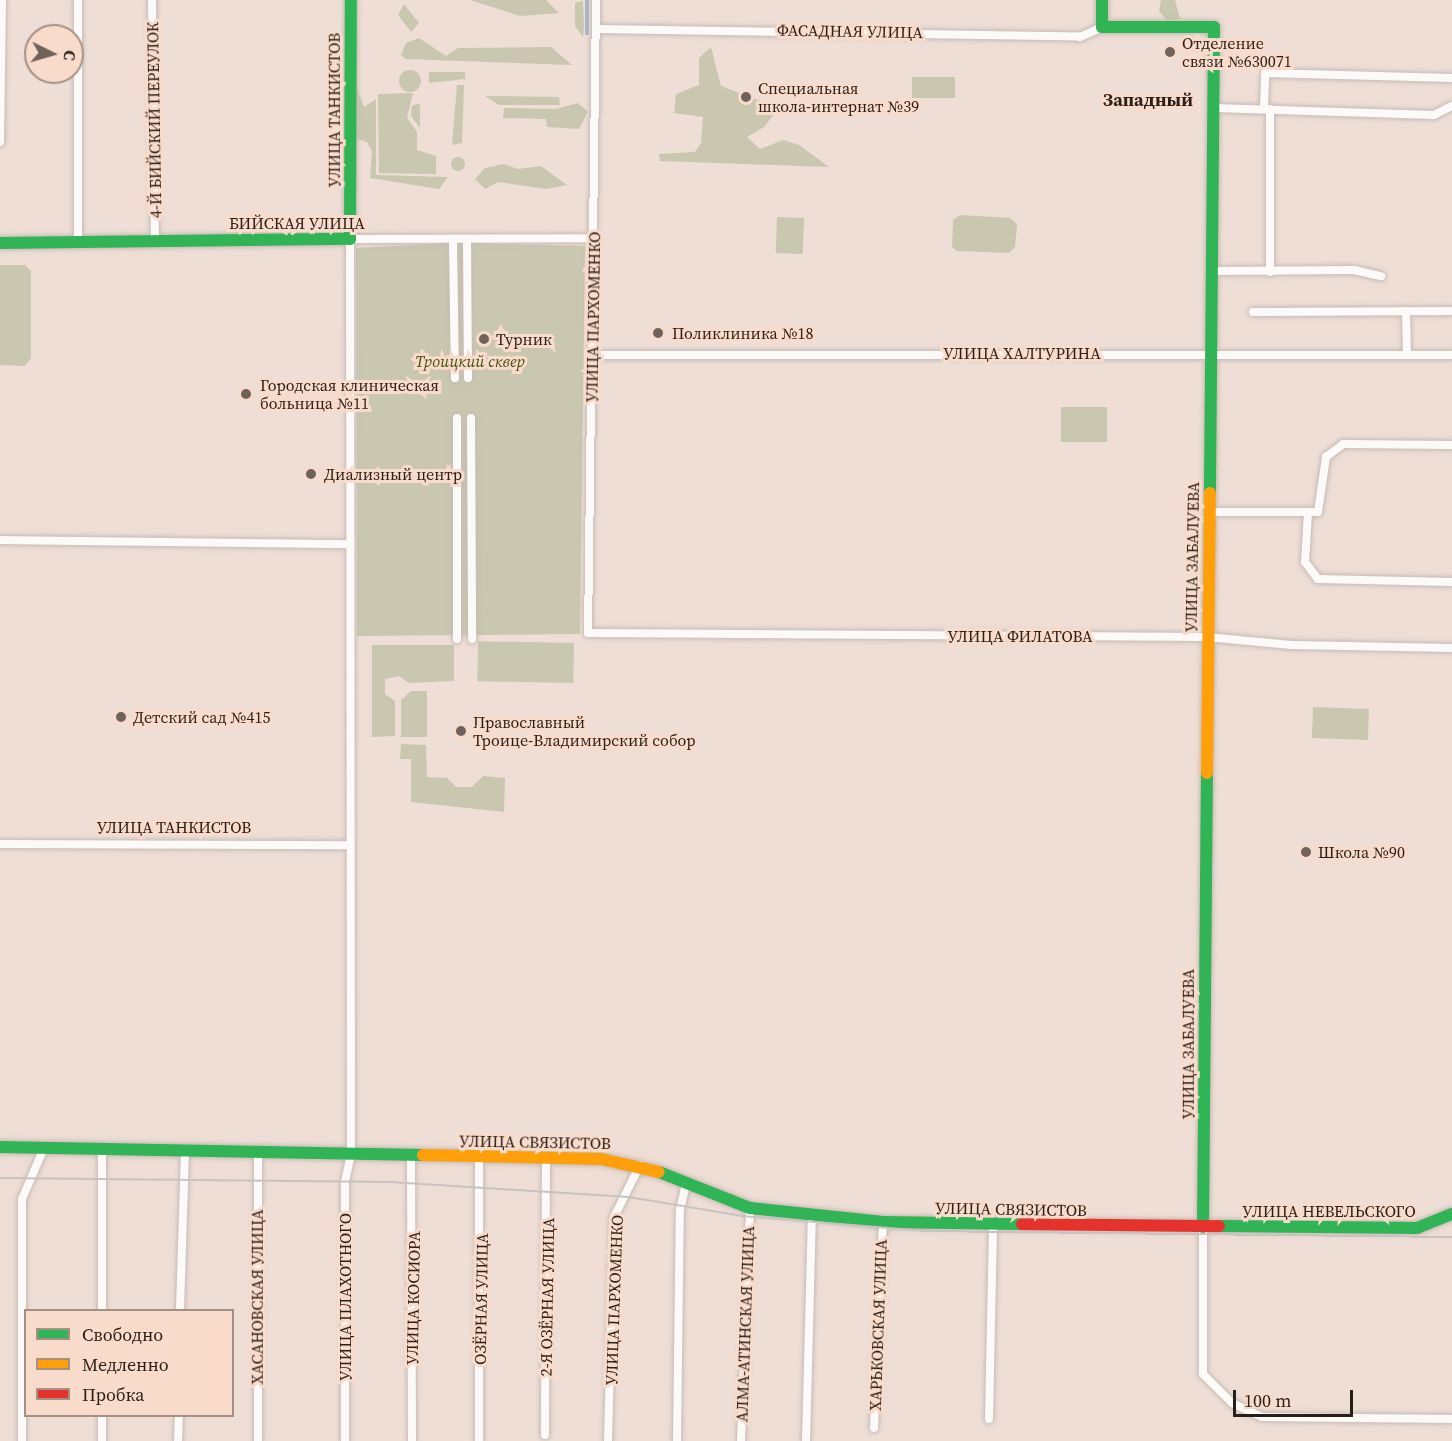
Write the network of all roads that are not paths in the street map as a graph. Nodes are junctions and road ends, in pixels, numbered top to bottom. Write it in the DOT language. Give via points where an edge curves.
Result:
graph roads {
  1 [pos="2,0"];
  2 [pos="78,0"];
  3 [pos="152,0"];
  4 [pos="351,0"];
  5 [pos="597,0"];
  6 [pos="1102,0"];
  7 [pos="1102,27"];
  8 [pos="596,29"];
  9 [pos="1452,78"];
  10 [pos="1452,106"];
  11 [pos="1214,108"];
  12 [pos="1267,109"];
  13 [pos="0,142"];
  14 [pos="594,238"];
  15 [pos="350,239"];
  16 [pos="453,239"];
  17 [pos="467,239"];
  18 [pos="155,240"];
  19 [pos="78,242"];
  20 [pos="0,243"];
  21 [pos="1212,271"];
  22 [pos="1270,272"];
  23 [pos="1381,276"];
  24 [pos="1406,311"];
  25 [pos="1452,311"];
  26 [pos="1253,312"];
  27 [pos="1211,353"];
  28 [pos="592,355"];
  29 [pos="1407,355"];
  30 [pos="1452,355"];
  31 [pos="455,378"];
  32 [pos="468,378"];
  33 [pos="458,418"];
  34 [pos="471,418"];
  35 [pos="1452,445"];
  36 [pos="1209,512"];
  37 [pos="1308,512"];
  38 [pos="0,540"];
  39 [pos="347,544"];
  40 [pos="1452,582"];
  41 [pos="588,633"];
  42 [pos="1207,637"];
  43 [pos="457,639"];
  44 [pos="472,639"];
  45 [pos="1452,648"];
  46 [pos="0,844"];
  47 [pos="348,845"];
  48 [pos="0,1147"];
  49 [pos="44,1148"];
  50 [pos="102,1148"];
  51 [pos="185,1151"];
  52 [pos="258,1152"];
  53 [pos="351,1154"];
  54 [pos="411,1156"];
  55 [pos="479,1158"];
  56 [pos="546,1159"];
  57 [pos="640,1165"];
  58 [pos="686,1185"];
  59 [pos="750,1208"];
  60 [pos="1452,1214"];
  61 [pos="812,1217"];
  62 [pos="883,1222"];
  63 [pos="993,1226"];
  64 [pos="1203,1227"];
  65 [pos="102,1309"];
  66 [pos="180,1309"];
  67 [pos="102,1417"];
  68 [pos="179,1417"];
  69 [pos="988,1419"];
  70 [pos="1452,1419"];
  71 [pos="874,1428"];
  72 [pos="545,1435"];
  73 [pos="22,1441"];
  74 [pos="102,1441"];
  75 [pos="178,1441"];
  76 [pos="258,1441"];
  77 [pos="345,1441"];
  78 [pos="412,1441"];
  79 [pos="479,1441"];
  80 [pos="608,1441"];
  81 [pos="677,1441"];
  82 [pos="741,1441"];
  83 [pos="806,1441"];
  1 -- 13 [label="street"];
  2 -- 19 [label="street"];
  3 -- 18 [label="street, 4-Й БИЙСКИЙ ПЕРЕУЛОК"];
  4 -- 15 [label="street, УЛИЦА ТАНКИСТОВ"];
  5 -- 8 [label="street, УЛИЦА ПАРХОМЕНКО"];
  6 -- 7 [label="street"];
  7 -- 8 [label="street, ФАСАДНАЯ УЛИЦА" via="1080,37"];
  7 -- 11 [label="street, УЛИЦА ЗАБАЛУЕВА" via="1214,27"];
  8 -- 14 [label="street, УЛИЦА ПАРХОМЕНКО"];
  9 -- 12 [label="street" via="1265,73"];
  10 -- 12 [label="street" via="1434,115"];
  11 -- 12 [label="street"];
  11 -- 21 [label="street, УЛИЦА ЗАБАЛУЕВА"];
  12 -- 22 [label="street"];
  14 -- 17 [label="street, БИЙСКАЯ УЛИЦА"];
  14 -- 28 [label="street, УЛИЦА ПАРХОМЕНКО"];
  15 -- 16 [label="street, БИЙСКАЯ УЛИЦА"];
  15 -- 18 [label="street, БИЙСКАЯ УЛИЦА"];
  15 -- 39 [label="street, УЛИЦА ТАНКИСТОВ" via="352,512"];
  16 -- 17 [label="street, БИЙСКАЯ УЛИЦА"];
  16 -- 31 [label="street"];
  17 -- 32 [label="street"];
  18 -- 19 [label="street, БИЙСКАЯ УЛИЦА"];
  19 -- 20 [label="street, БИЙСКАЯ УЛИЦА"];
  21 -- 22 [label="street"];
  21 -- 27 [label="street, УЛИЦА ЗАБАЛУЕВА"];
  22 -- 23 [label="street" via="1354,270"];
  24 -- 25 [label="street"];
  24 -- 26 [label="street"];
  24 -- 29 [label="street"];
  27 -- 28 [label="street, УЛИЦА ХАЛТУРИНА"];
  27 -- 29 [label="street, УЛИЦА ХАЛТУРИНА"];
  27 -- 36 [label="street, УЛИЦА ЗАБАЛУЕВА"];
  28 -- 41 [label="street, УЛИЦА ПАРХОМЕНКО"];
  29 -- 30 [label="street, УЛИЦА ХАЛТУРИНА"];
  33 -- 43 [label="street"];
  34 -- 44 [label="street"];
  35 -- 37 [label="street" via="1342,444 1326,457 1318,512"];
  36 -- 37 [label="street"];
  36 -- 42 [label="street, УЛИЦА ЗАБАЛУЕВА"];
  37 -- 40 [label="street" via="1305,562 1318,579"];
  38 -- 39 [label="street"];
  39 -- 47 [label="street, УЛИЦА ТАНКИСТОВ"];
  41 -- 42 [label="street, УЛИЦА ФИЛАТОВА"];
  42 -- 45 [label="street, УЛИЦА ФИЛАТОВА" via="1292,645"];
  42 -- 64 [label="street, УЛИЦА ЗАБАЛУЕВА"];
  46 -- 47 [label="street, УЛИЦА ТАНКИСТОВ"];
  47 -- 53 [label="street, УЛИЦА ТАНКИСТОВ"];
  48 -- 49 [label="street, УЛИЦА СВЯЗИСТОВ"];
  49 -- 50 [label="street, УЛИЦА СВЯЗИСТОВ"];
  49 -- 73 [label="street" via="22,1199"];
  50 -- 51 [label="street, УЛИЦА СВЯЗИСТОВ"];
  50 -- 65 [label="street"];
  51 -- 52 [label="street, УЛИЦА СВЯЗИСТОВ"];
  51 -- 66 [label="street"];
  52 -- 53 [label="street, УЛИЦА СВЯЗИСТОВ"];
  52 -- 76 [label="street, ХАСАНОВСКАЯ УЛИЦА"];
  53 -- 54 [label="street, УЛИЦА СВЯЗИСТОВ"];
  53 -- 77 [label="street, УЛИЦА ПЛАХОТНОГО" via="345,1182"];
  54 -- 55 [label="street, УЛИЦА СВЯЗИСТОВ"];
  54 -- 78 [label="street, УЛИЦА КОСИОРА"];
  55 -- 56 [label="street, УЛИЦА СВЯЗИСТОВ"];
  55 -- 79 [label="street, ОЗЁРНАЯ УЛИЦА"];
  56 -- 57 [label="street, УЛИЦА СВЯЗИСТОВ"];
  56 -- 72 [label="street, 2-Я ОЗЁРНАЯ УЛИЦА"];
  57 -- 58 [label="street, УЛИЦА СВЯЗИСТОВ"];
  57 -- 80 [label="street, УЛИЦА ПАРХОМЕНКО" via="614,1216"];
  58 -- 59 [label="street, УЛИЦА СВЯЗИСТОВ"];
  58 -- 81 [label="street" via="680,1210"];
  59 -- 61 [label="street, УЛИЦА СВЯЗИСТОВ"];
  59 -- 82 [label="street, АЛМА-АТИНСКАЯ УЛИЦА"];
  60 -- 64 [label="street, УЛИЦА НЕВЕЛЬСКОГО" via="1418,1228"];
  61 -- 62 [label="street, УЛИЦА СВЯЗИСТОВ"];
  61 -- 83 [label="street"];
  62 -- 63 [label="street, УЛИЦА СВЯЗИСТОВ"];
  62 -- 71 [label="street, ХАРЬКОВСКАЯ УЛИЦА"];
  63 -- 64 [label="street, УЛИЦА СВЯЗИСТОВ"];
  63 -- 69 [label="street"];
  64 -- 70 [label="street" via="1203,1374 1232,1403 1262,1417"];
  67 -- 74 [label="street"];
  68 -- 75 [label="street"];
}
